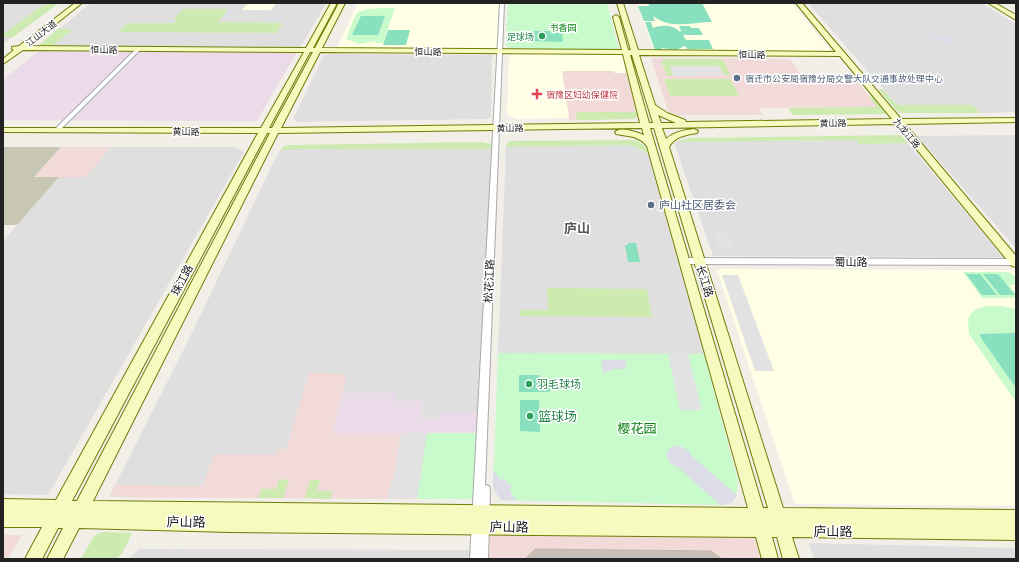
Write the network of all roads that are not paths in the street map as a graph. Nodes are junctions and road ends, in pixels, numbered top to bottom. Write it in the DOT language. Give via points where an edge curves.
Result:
graph roads {
  1 [pos="73,3"];
  2 [pos="79,3"];
  3 [pos="334,3"];
  4 [pos="342,3"];
  5 [pos="504,3"];
  6 [pos="613,3"];
  7 [pos="620,3"];
  8 [pos="798,3"];
  9 [pos="802,3"];
  10 [pos="991,3"];
  11 [pos="995,3"];
  12 [pos="1016,17"];
  13 [pos="320,27"];
  14 [pos="329,27"];
  15 [pos="18,48"];
  16 [pos="140,49"];
  17 [pos="308,50"];
  18 [pos="317,50"];
  19 [pos="501,51"];
  20 [pos="630,52"];
  21 [pos="842,54"];
  22 [pos="3,56"];
  23 [pos="3,62"];
  24 [pos="646,107"];
  25 [pos="1016,120"];
  26 [pos="702,125"];
  27 [pos="904,126"];
  28 [pos="1016,127"];
  29 [pos="616,129"];
  30 [pos="652,129"];
  31 [pos="3,130"];
  32 [pos="57,130"];
  33 [pos="498,131"];
  34 [pos="694,131"];
  35 [pos="268,134"];
  36 [pos="3,136"];
  37 [pos="651,146"];
  38 [pos="664,148"];
  39 [pos="220,210"];
  40 [pos="234,210"];
  41 [pos="1016,255"];
  42 [pos="191,262"];
  43 [pos="207,263"];
  44 [pos="1016,263"];
  45 [pos="686,264"];
  46 [pos="700,264"];
  47 [pos="1016,267"];
  48 [pos="106,422"];
  49 [pos="126,422"];
  50 [pos="3,507"];
  51 [pos="57,514"];
  52 [pos="79,514"];
  53 [pos="1016,518"];
  54 [pos="3,519"];
  55 [pos="480,520"];
  56 [pos="760,524"];
  57 [pos="781,524"];
  58 [pos="1016,532"];
  59 [pos="33,559"];
  60 [pos="56,559"];
  61 [pos="476,559"];
  62 [pos="482,559"];
  63 [pos="770,559"];
  64 [pos="792,559"];
  1 -- 15 [label="street, 江山大道"];
  2 -- 15 [label="street, 江山大道"];
  3 -- 13 [label="street, 珠江路"];
  4 -- 14 [label="street, 珠江路"];
  5 -- 19 [label="street, 松花江路"];
  6 -- 20 [label="street, 长江路"];
  7 -- 20 [label="street, 长江路"];
  8 -- 21 [label="street, 九龙江路"];
  9 -- 27 [label="street, 九龙江路"];
  10 -- 12 [label="street"];
  11 -- 12 [label="street"];
  13 -- 14 [label="street"];
  13 -- 17 [label="street, 珠江路"];
  14 -- 18 [label="street, 珠江路"];
  15 -- 16 [label="street, 恒山路"];
  15 -- 22 [label="street, 江山大道"];
  15 -- 23 [label="street, 江山大道"];
  16 -- 17 [label="street, 恒山路"];
  16 -- 32 [label="street"];
  17 -- 18 [label="street, 恒山路"];
  17 -- 35 [label="street, 珠江路"];
  18 -- 19 [label="street, 恒山路"];
  18 -- 35 [label="street, 珠江路"];
  19 -- 20 [label="street, 恒山路"];
  19 -- 33 [label="street, 松花江路"];
  20 -- 21 [label="street, 恒山路"];
  20 -- 24 [label="street, 长江路"];
  21 -- 27 [label="street, 九龙江路"];
  24 -- 26 [label="street" via="673,120"];
  24 -- 29 [label="street" via="638,119"];
  24 -- 30 [label="street, 长江路"];
  25 -- 27 [label="street, 黄山路"];
  26 -- 27 [label="street, 黄山路"];
  26 -- 30 [label="street, 黄山路"];
  27 -- 28 [label="street, 黄山路"];
  27 -- 34 [label="street, 黄山路"];
  27 -- 41 [label="street, 九龙江路"];
  27 -- 44 [label="street, 九龙江路"];
  29 -- 30 [label="street, 黄山路"];
  29 -- 33 [label="street, 黄山路"];
  29 -- 37 [label="street" via="641,137"];
  30 -- 34 [label="street, 黄山路"];
  30 -- 37 [label="street, 长江路"];
  30 -- 38 [label="street, 长江路"];
  31 -- 32 [label="street, 黄山路"];
  32 -- 35 [label="street, 黄山路"];
  33 -- 35 [label="street, 黄山路"];
  33 -- 55 [label="street, 松花江路"];
  34 -- 38 [label="street" via="675,135"];
  35 -- 36 [label="street, 黄山路"];
  35 -- 39 [label="street, 珠江路"];
  35 -- 40 [label="street, 珠江路"];
  37 -- 45 [label="street, 长江路"];
  38 -- 46 [label="street, 长江路"];
  39 -- 40 [label="street"];
  39 -- 42 [label="street, 珠江路"];
  40 -- 43 [label="street, 珠江路"];
  42 -- 43 [label="street"];
  42 -- 48 [label="street, 珠江路"];
  43 -- 49 [label="street, 珠江路"];
  44 -- 46 [label="street, 蜀山路"];
  45 -- 46 [label="street, 蜀山路"];
  45 -- 56 [label="street, 长江路"];
  46 -- 47 [label="street, 蜀山路"];
  46 -- 57 [label="street, 长江路"];
  48 -- 49 [label="street"];
  48 -- 51 [label="street, 珠江路"];
  49 -- 52 [label="street, 珠江路"];
  50 -- 51 [label="street, 庐山路"];
  51 -- 52 [label="street, 庐山路"];
  51 -- 54 [label="street, 庐山路"];
  51 -- 59 [label="street, 珠江路"];
  52 -- 55 [label="street, 庐山路"];
  52 -- 60 [label="street, 珠江路"];
  53 -- 57 [label="street, 庐山路"];
  55 -- 56 [label="street, 庐山路"];
  55 -- 61 [label="street, 松花江路"];
  55 -- 62 [label="street, 松花江路"];
  56 -- 57 [label="street, 庐山路"];
  56 -- 63 [label="street, 长江路"];
  57 -- 58 [label="street, 庐山路"];
  57 -- 64 [label="street, 长江路"];
}
